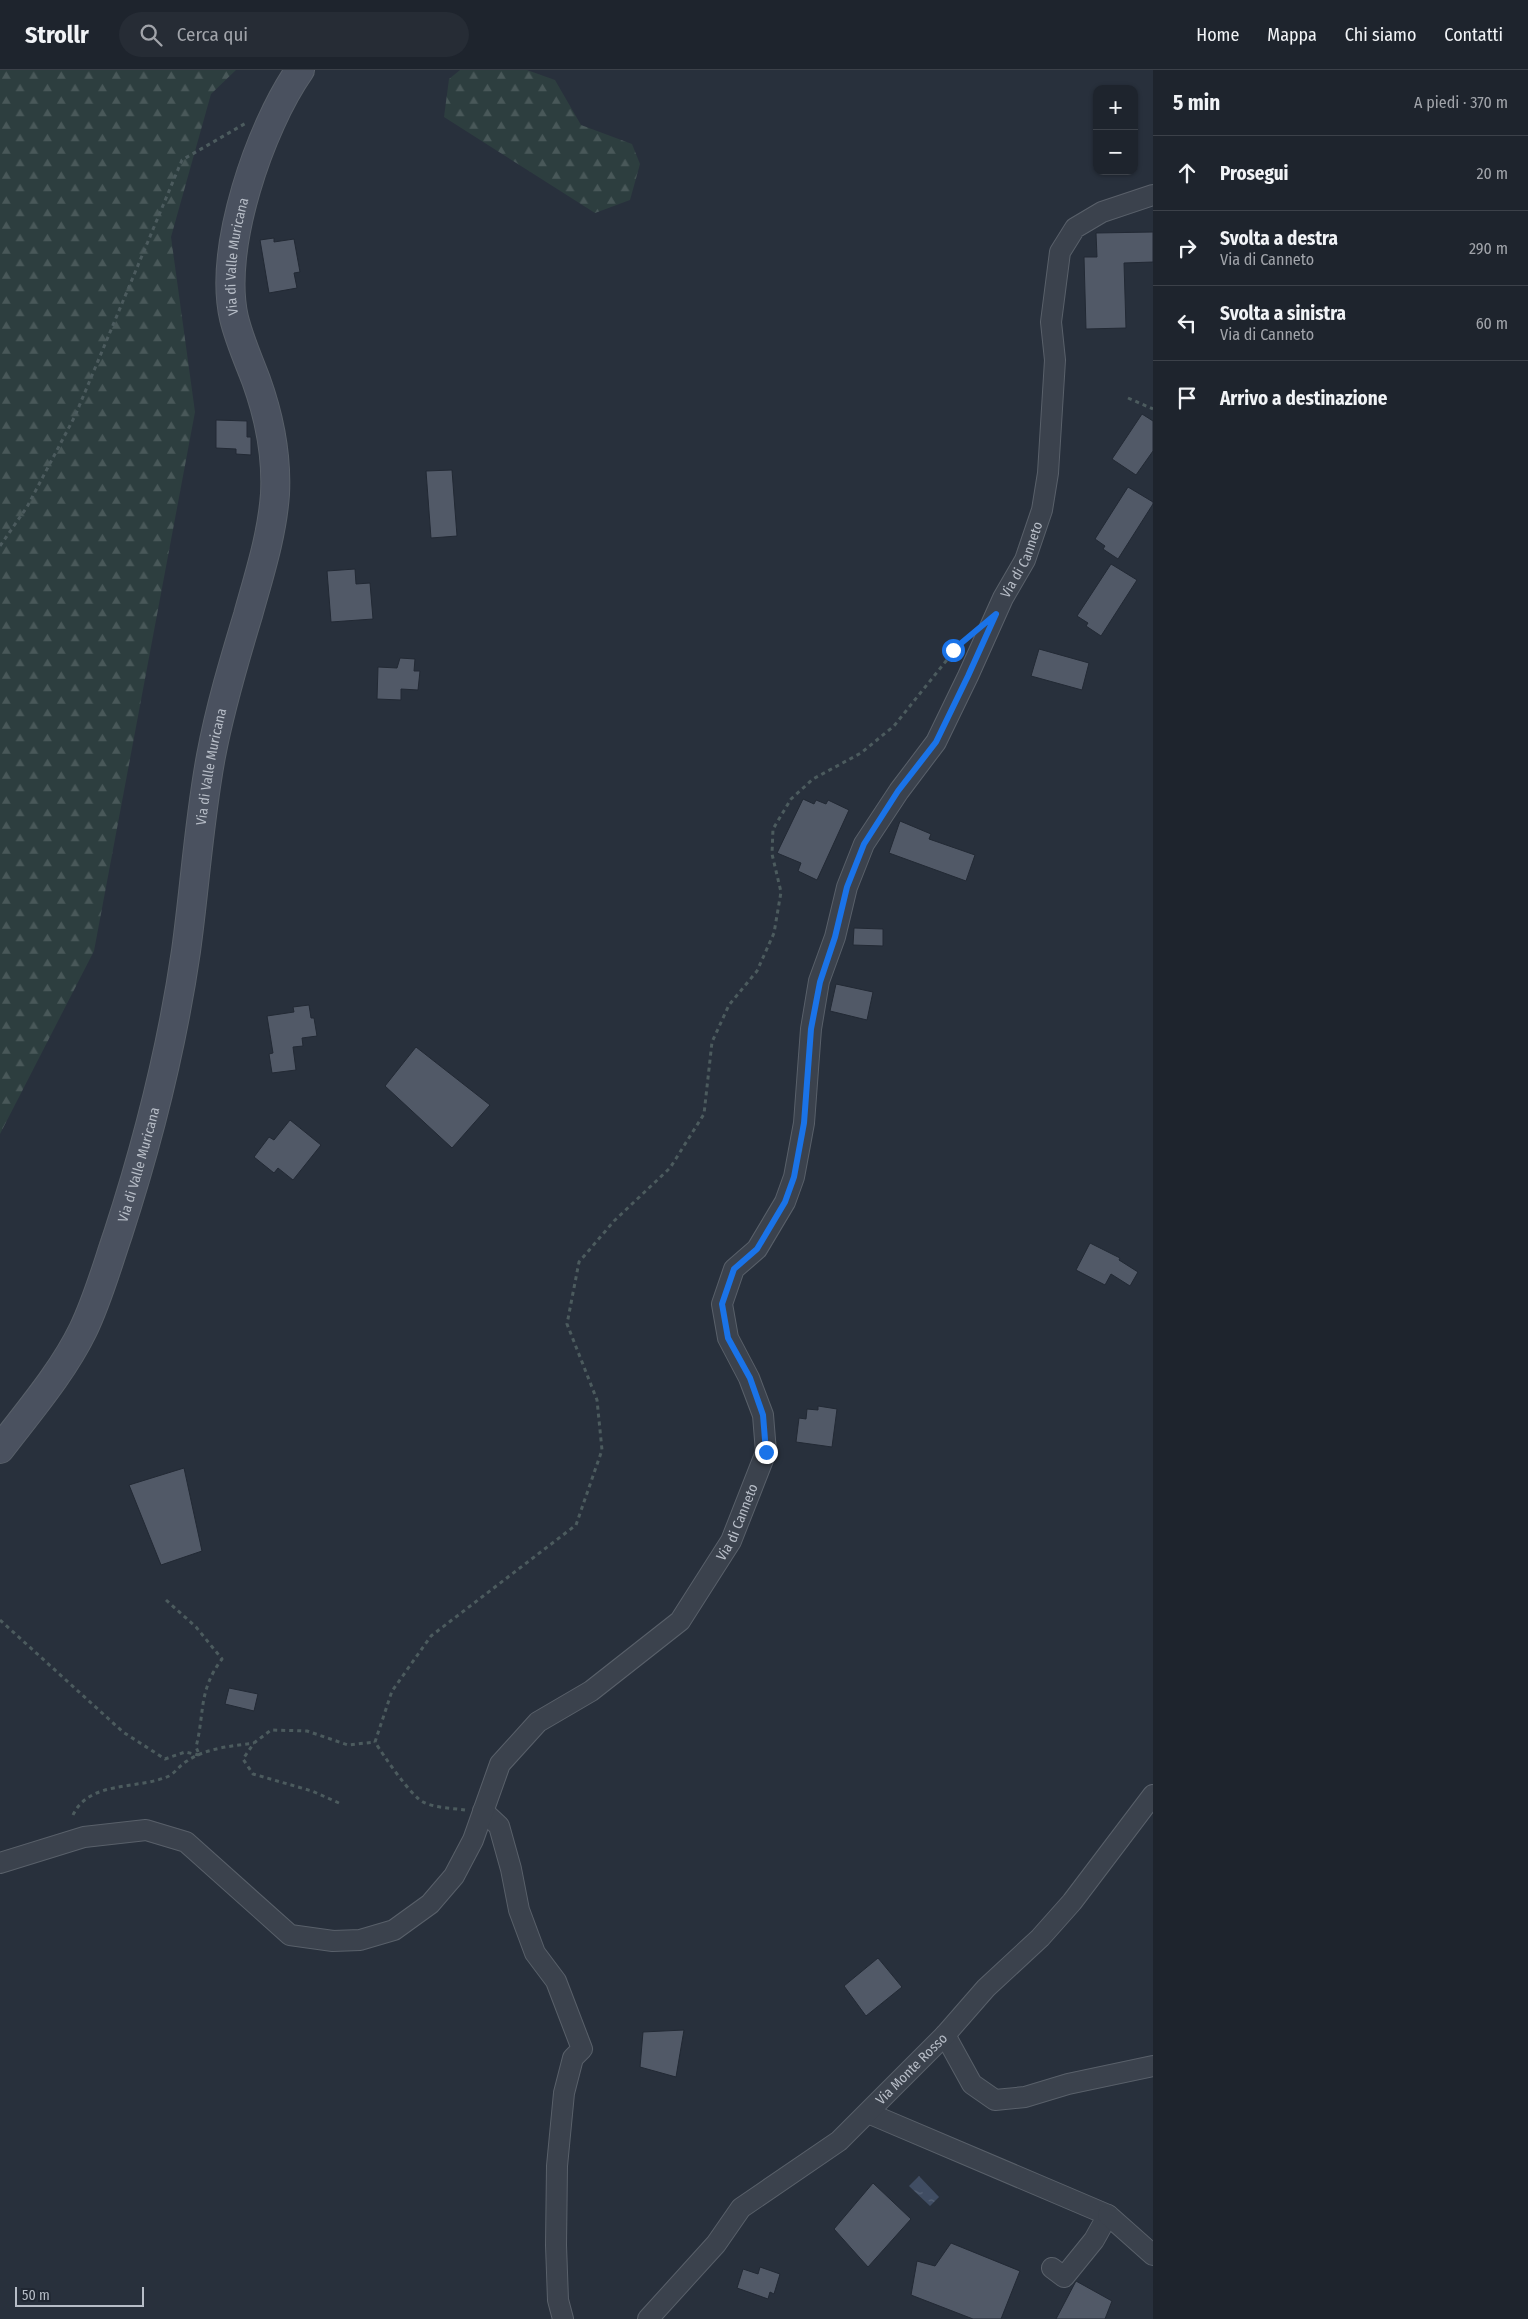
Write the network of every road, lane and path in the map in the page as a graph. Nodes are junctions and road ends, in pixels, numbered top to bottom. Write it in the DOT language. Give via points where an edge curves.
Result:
graph roads {
  1 [pos="300,70"];
  2 [pos="247,122"];
  3 [pos="1153,195"];
  4 [pos="1128,398"];
  5 [pos="1153,409"];
  6 [pos="0,546"];
  7 [pos="968,635"];
  8 [pos="0,1449"];
  9 [pos="166,1600"];
  10 [pos="0,1620"];
  11 [pos="375,1742"];
  12 [pos="254,1743"];
  13 [pos="199,1755"];
  14 [pos="1153,1795"];
  15 [pos="339,1803"];
  16 [pos="483,1812"];
  17 [pos="73,1815"];
  18 [pos="0,1863"];
  19 [pos="945,2035"];
  20 [pos="1153,2066"];
  21 [pos="868,2113"];
  22 [pos="1108,2215"];
  23 [pos="1153,2255"];
  24 [pos="1052,2268"];
  25 [pos="563,2319"];
  26 [pos="648,2319"];
  1 -- 8 [label="street, Via di Valle Muricana" via="273,118 242,206 232,251 232,307 266,413 274,462 274,503 267,545 211,754 187,946 172,1034 129,1200 92,1311 60,1369"];
  2 -- 6 [label="path" via="182,160 75,416 27,507"];
  3 -- 16 [label="street, Via di Canneto" via="1102,212 1075,228 1060,252 1051,322 1055,360 1048,473 1042,510 1025,560 1003,598 936,742 898,791 864,844 847,887 820,982 811,1029 804,1123 794,1177 785,1202 757,1249 734,1269 722,1304 728,1338 750,1378 763,1415 766,1452 731,1541 680,1621 591,1691 538,1722 500,1764"];
  4 -- 5 [label="path"];
  7 -- 11 [label="path" via="894,726 861,752 813,779 791,799 773,829 772,854 781,892 774,933 757,971 729,1006 712,1042 704,1114 670,1168 614,1221 579,1262 567,1324 597,1400 602,1450 576,1525 431,1636 392,1691"];
  9 -- 13 [label="path" via="196,1627 222,1659 212,1672 202,1698 201,1727 196,1747"];
  10 -- 13 [label="path" via="123,1732 165,1759 185,1752"];
  11 -- 12 [label="path" via="348,1745 308,1731 271,1730"];
  11 -- 16 [label="path" via="421,1802"];
  12 -- 13 [label="path"];
  12 -- 15 [label="path" via="243,1759 252,1774 312,1791"];
  13 -- 17 [label="path" via="157,1780 93,1793 78,1803"];
  14 -- 19 [label="street, Via Monte Rosso" via="1072,1902 1040,1938 986,1988"];
  16 -- 18 [label="street, Via di Canneto" via="474,1840 454,1876 430,1904 394,1930 360,1940 333,1941 290,1935 186,1842 146,1830 84,1837"];
  16 -- 25 [label="street" via="499,1826 519,1910 535,1953 556,1981 582,2049 573,2058 564,2093 557,2166 556,2252 558,2300"];
  19 -- 20 [label="street" via="972,2084 995,2100 1025,2097 1068,2084"];
  19 -- 21 [label="street, Via Monte Rosso"];
  21 -- 22 [label="street"];
  21 -- 26 [label="street, Via Monte Rosso" via="839,2141 740,2208 716,2244"];
  22 -- 23 [label="street"];
  22 -- 24 [label="street" via="1094,2240 1064,2276"];
}
